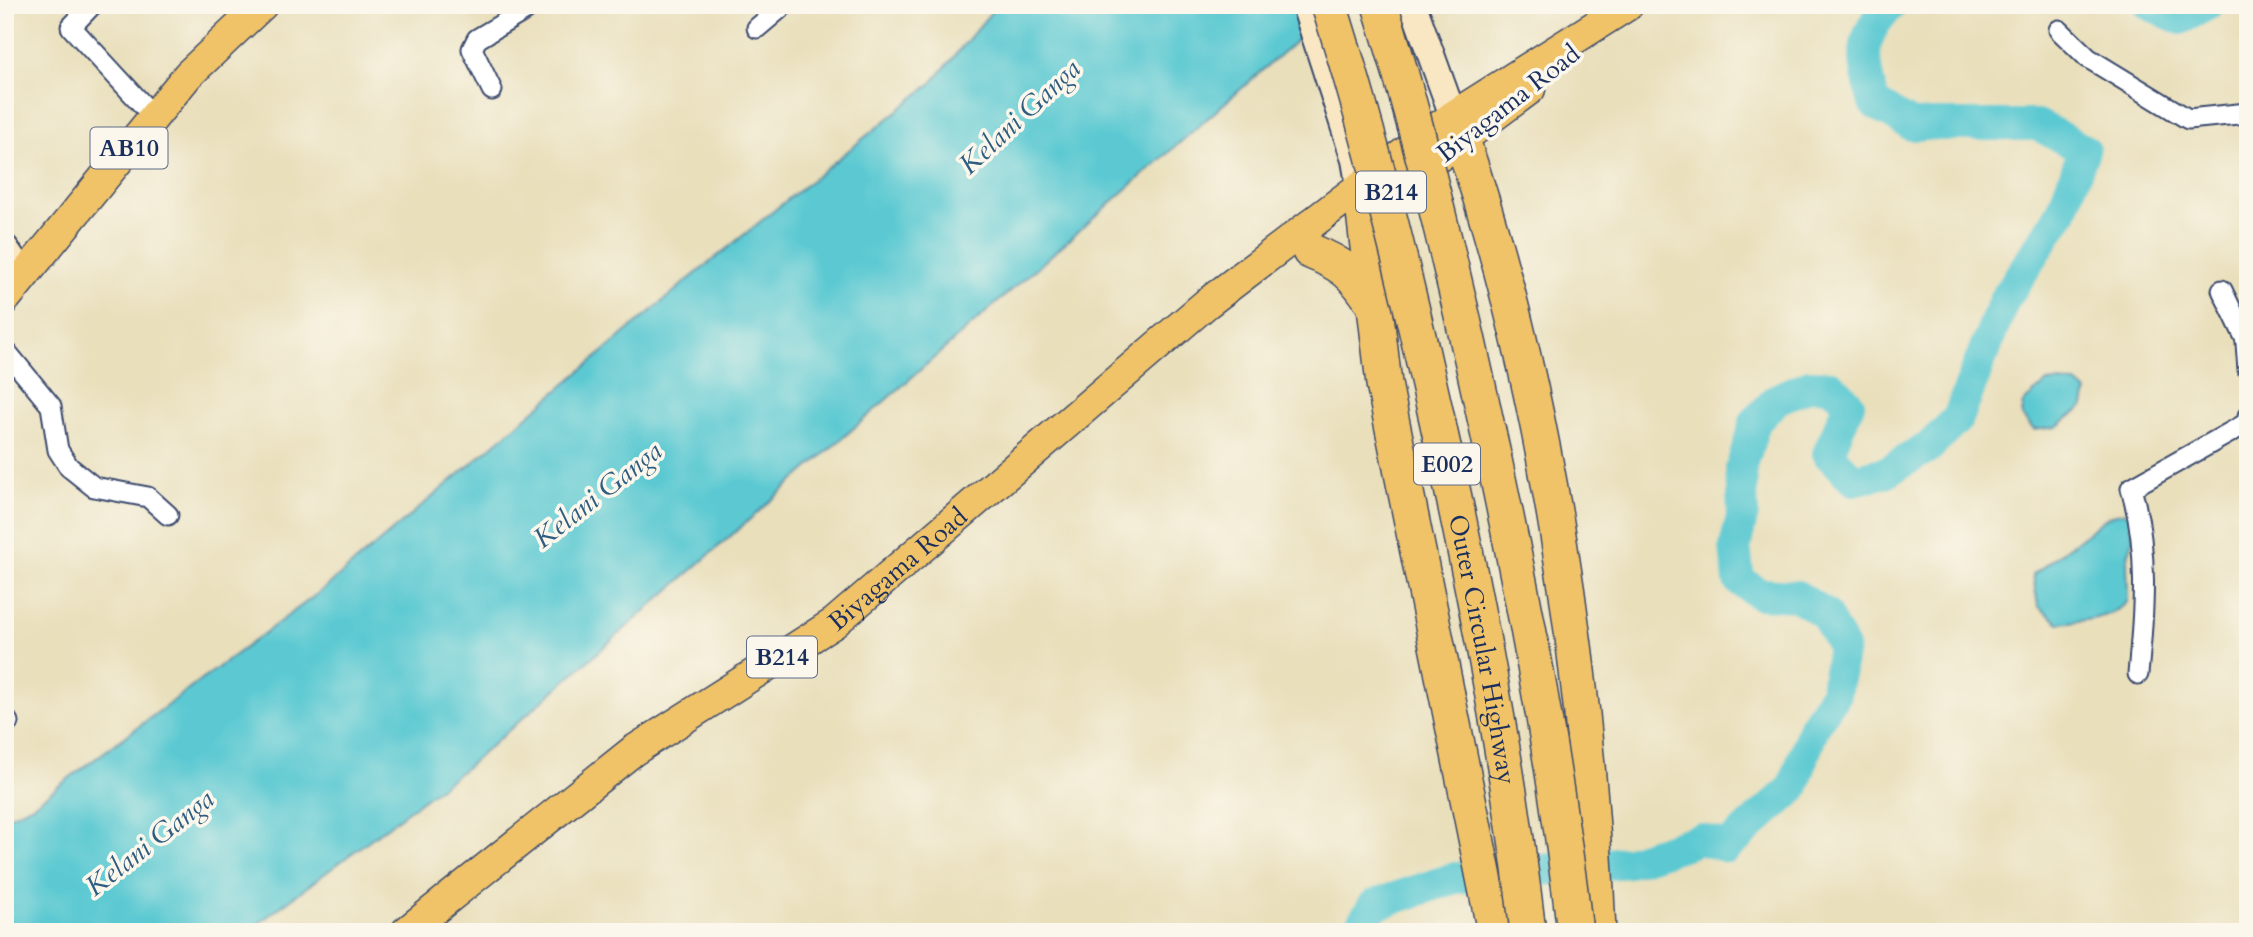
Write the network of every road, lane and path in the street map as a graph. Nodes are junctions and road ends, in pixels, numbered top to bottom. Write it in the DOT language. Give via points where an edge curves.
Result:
graph roads {
  1 [pos="92,5"];
  2 [pos="262,5"];
  3 [pos="534,5"];
  4 [pos="785,5"];
  5 [pos="1305,5"];
  6 [pos="1329,5"];
  7 [pos="1380,5"];
  8 [pos="1413,5"];
  9 [pos="1628,5"];
  10 [pos="757,28"];
  11 [pos="2059,30"];
  12 [pos="492,90"];
  13 [pos="2248,113"];
  14 [pos="155,117"];
  15 [pos="1458,128"];
  16 [pos="1362,200"];
  17 [pos="5,248"];
  18 [pos="1310,251"];
  19 [pos="14,288"];
  20 [pos="2222,290"];
  21 [pos="1373,303"];
  22 [pos="2247,344"];
  23 [pos="5,350"];
  24 [pos="1142,362"];
  25 [pos="2248,370"];
  26 [pos="2248,416"];
  27 [pos="168,514"];
  28 [pos="2138,674"];
  29 [pos="406,932"];
  30 [pos="1495,932"];
  31 [pos="1528,932"];
  32 [pos="1575,932"];
  33 [pos="1598,932"];
  1 -- 14 [label="street" via="71,27"];
  2 -- 14 [label="main road, AB10" via="188,75"];
  3 -- 12 [label="street" via="477,39 472,49"];
  4 -- 10 [label="street"];
  5 -- 16 [label="street" via="1355,160"];
  6 -- 31 [label="highway, Outer Circular Highway / E002, bridge" via="1396,241 1463,536"];
  7 -- 32 [label="highway, Outer Circular Highway / E002, bridge" via="1455,282 1506,512 1546,721"];
  8 -- 15 [label="street"];
  9 -- 15 [label="main road, Biyagama Road / B214" via="1544,78"];
  11 -- 13 [label="street" via="2088,58 2188,119"];
  14 -- 19 [label="main road, AB10"];
  15 -- 16 [label="main road, Biyagama Road / B214"];
  15 -- 33 [label="highway" via="1503,282 1538,435 1574,645 1591,791"];
  16 -- 18 [label="main road, Biyagama Road / B214"];
  16 -- 21 [label="highway"];
  16 -- 24 [label="main road, Biyagama Road / B214" via="1206,304"];
  17 -- 19 [label="street"];
  18 -- 21 [label="highway" via="1340,263"];
  18 -- 24 [label="main road, Biyagama Road / B214" via="1219,317"];
  20 -- 22 [label="street"];
  21 -- 30 [label="highway" via="1398,463"];
  22 -- 25 [label="street"];
  23 -- 27 [label="street" via="51,406 58,450 69,467 94,487 148,497"];
  24 -- 29 [label="main road, Biyagama Road / B214" via="834,624 633,751"];
  26 -- 28 [label="street" via="2247,423 2131,488 2140,518 2145,601"];
}
